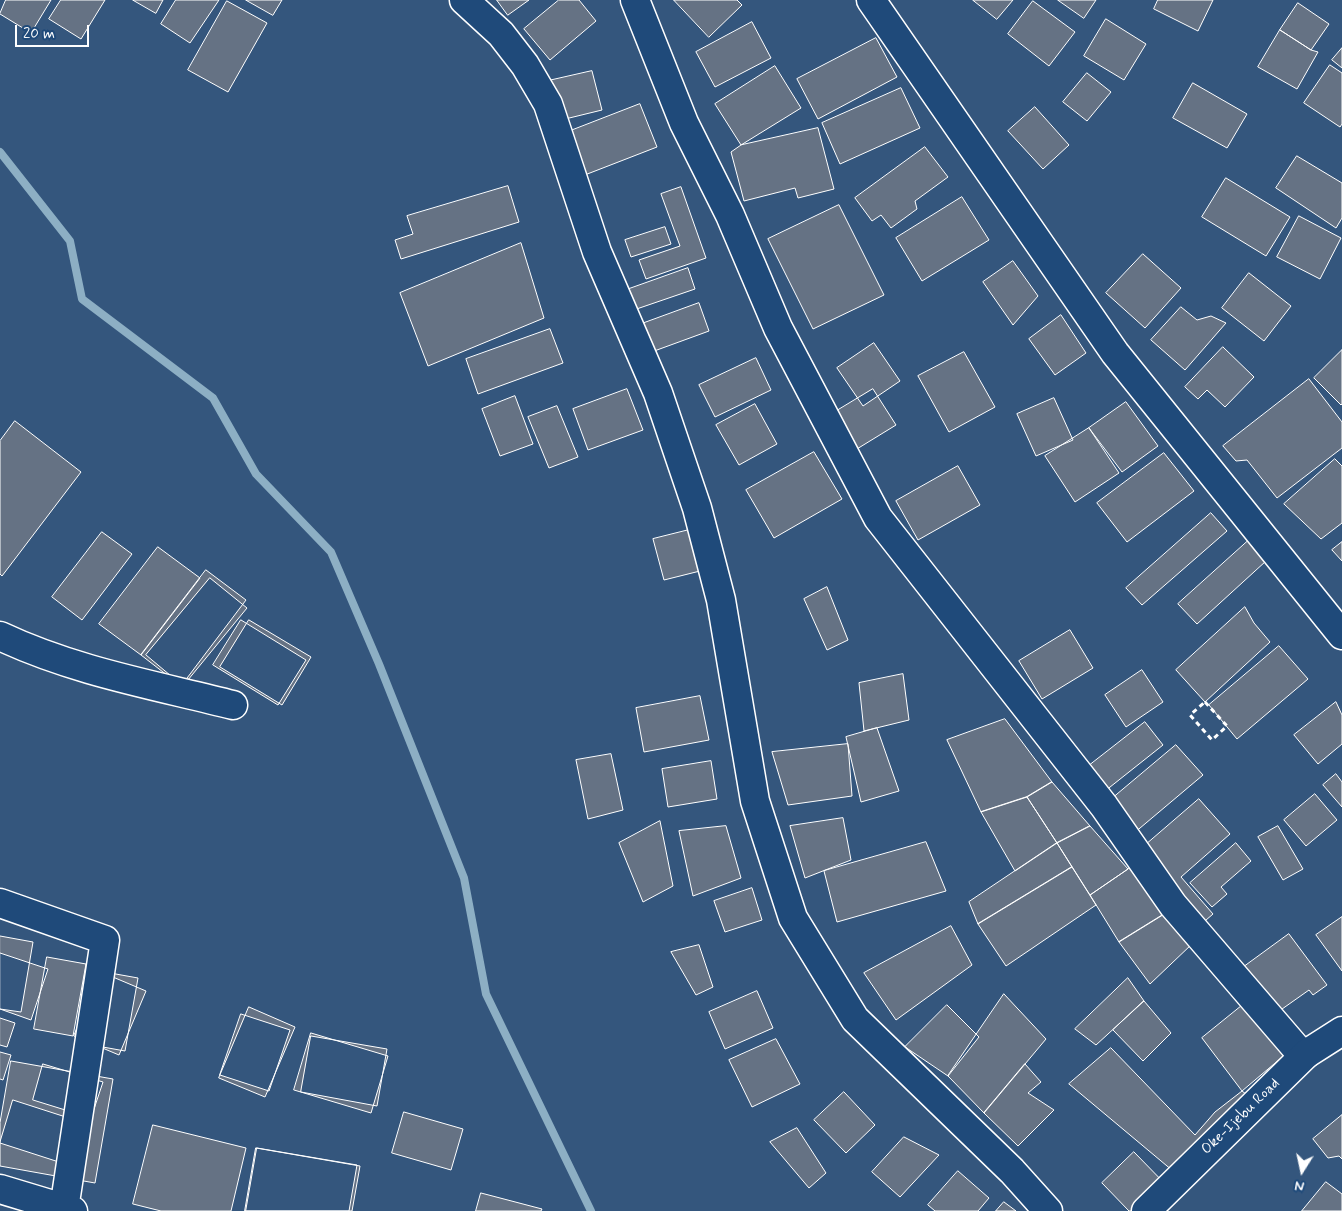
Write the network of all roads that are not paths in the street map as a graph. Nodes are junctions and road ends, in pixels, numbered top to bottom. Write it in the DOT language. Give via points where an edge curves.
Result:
graph roads {
  1 [pos="464,0"];
  2 [pos="635,0"];
  3 [pos="871,0"];
  4 [pos="1342,635"];
  5 [pos="0,636"];
  6 [pos="233,705"];
  7 [pos="0,903"];
  8 [pos="1342,1031"];
  9 [pos="1306,1054"];
  10 [pos="0,1189"];
  11 [pos="69,1210"];
  12 [pos="1048,1211"];
  13 [pos="1146,1211"];
  1 -- 12 [label="street" via="501,34 525,65 548,104 597,252 658,394 697,508 719,591 756,801 794,918 855,1019 1012,1171"];
  2 -- 9 [label="street" via="684,123 730,215 778,328 878,518 1104,806 1173,905 1296,1048"];
  3 -- 4 [label="street" via="1114,353"];
  5 -- 6 [label="street" via="26,649 91,671"];
  7 -- 11 [label="street" via="104,940"];
  8 -- 9 [label="street, Oke-Ijebu Road"];
  9 -- 13 [label="street, Oke-Ijebu Road"];
  10 -- 11 [label="street"];
}
